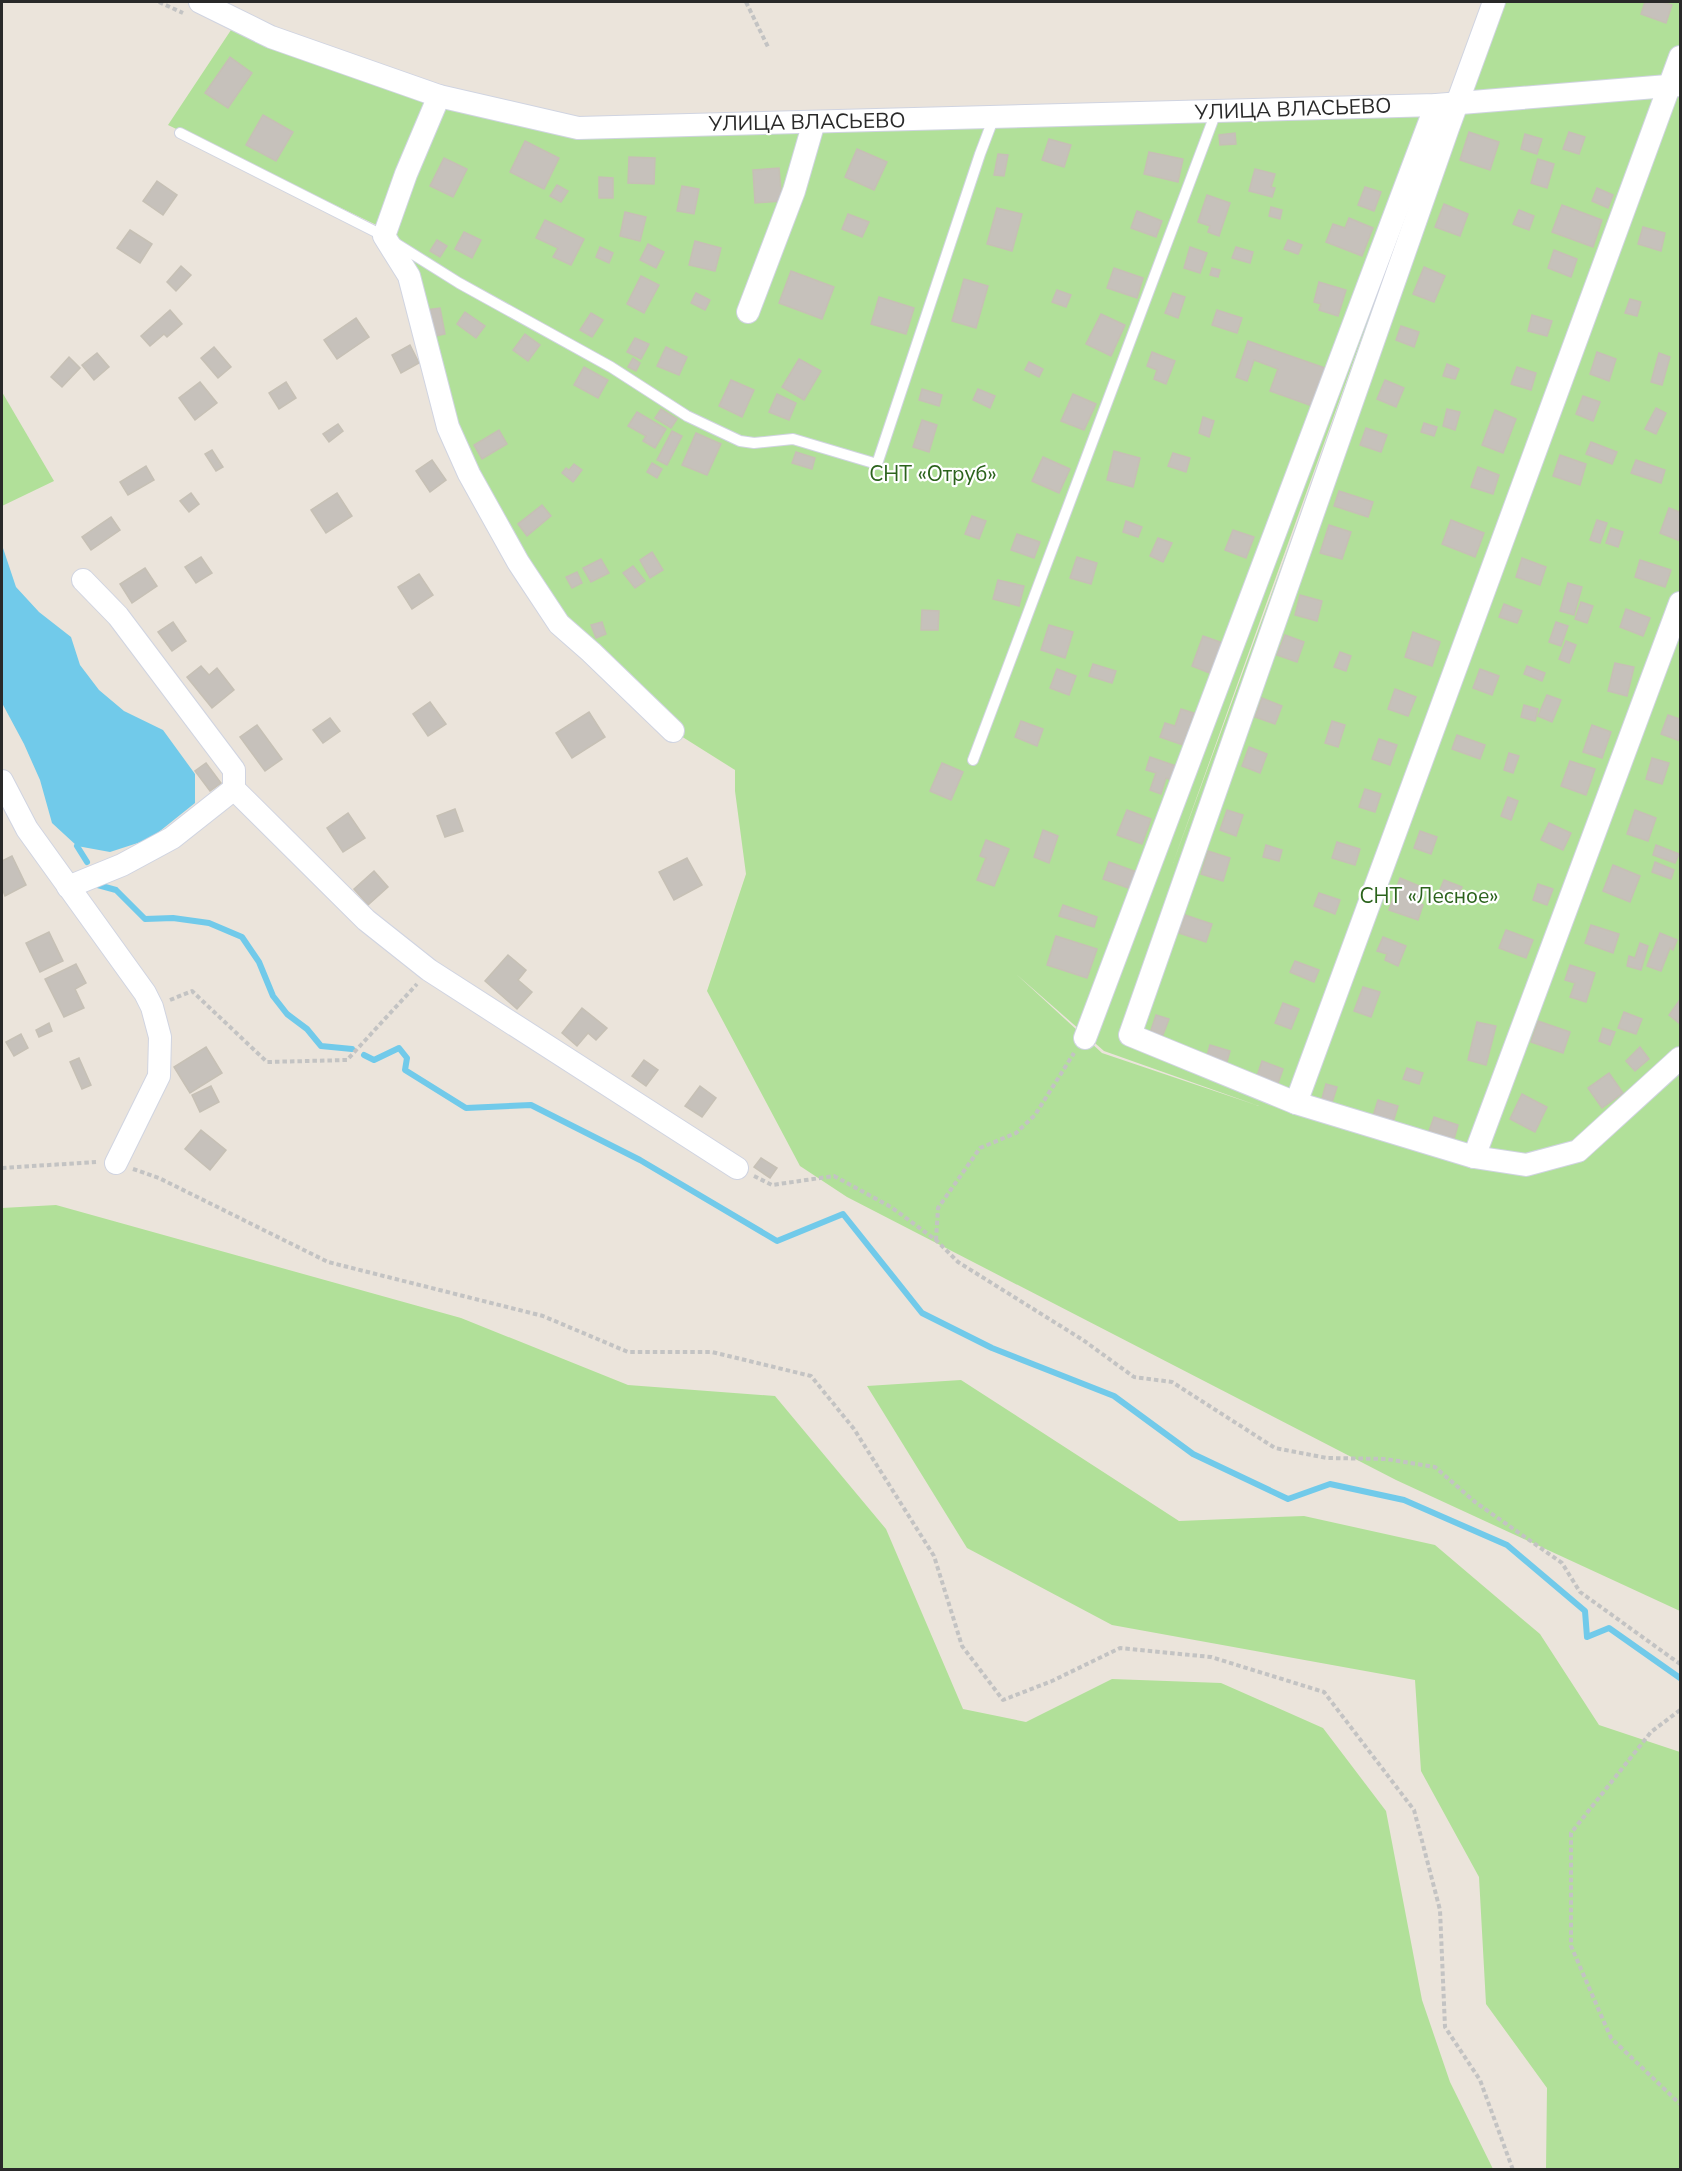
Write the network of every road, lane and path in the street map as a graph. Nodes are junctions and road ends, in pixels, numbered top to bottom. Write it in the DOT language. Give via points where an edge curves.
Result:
graph roads {
  1 [pos="200,2"];
  2 [pos="746,2"];
  3 [pos="1494,2"];
  4 [pos="768,47"];
  5 [pos="1680,57"];
  6 [pos="1675,85"];
  7 [pos="439,96"];
  8 [pos="1446,104"];
  9 [pos="1216,112"];
  10 [pos="994,117"];
  11 [pos="814,122"];
  12 [pos="180,133"];
  13 [pos="384,236"];
  14 [pos="748,312"];
  15 [pos="83,580"];
  16 [pos="1680,603"];
  17 [pos="673,731"];
  18 [pos="973,760"];
  19 [pos="2,781"];
  20 [pos="234,789"];
  21 [pos="68,887"];
  22 [pos="429,970"];
  23 [pos="192,991"];
  24 [pos="1085,1038"];
  25 [pos="1680,1058"];
  26 [pos="1296,1103"];
  27 [pos="1474,1156"];
  28 [pos="116,1163"];
  29 [pos="2,1168"];
  30 [pos="737,1168"];
  31 [pos="936,1240"];
  32 [pos="1680,1664"];
  33 [pos="1680,1710"];
  34 [pos="1680,2104"];
  35 [pos="1513,2169"];
  1 -- 7 [label="street, УЛИЦА ВЛАСЬЕВО" via="271,37"];
  2 -- 4 [label="path"];
  3 -- 8 [label="street"];
  5 -- 6 [label="street"];
  6 -- 8 [label="street, УЛИЦА ВЛАСЬЕВО"];
  6 -- 26 [label="street"];
  7 -- 11 [label="street, УЛИЦА ВЛАСЬЕВО" via="578,128"];
  7 -- 13 [label="street"];
  8 -- 9 [label="street, УЛИЦА ВЛАСЬЕВО"];
  8 -- 24 [label="street"];
  8 -- 26 [label="street" via="1130,1035"];
  9 -- 10 [label="street, УЛИЦА ВЛАСЬЕВО"];
  9 -- 18 [label="lane"];
  10 -- 11 [label="street, УЛИЦА ВЛАСЬЕВО"];
  10 -- 13 [label="lane" via="877,464 793,439 740,441 687,416"];
  11 -- 14 [label="street" via="794,191"];
  12 -- 13 [label="lane"];
  13 -- 17 [label="street" via="409,276 448,427 518,562 559,624"];
  15 -- 20 [label="street" via="118,616 234,770"];
  16 -- 27 [label="street"];
  19 -- 21 [label="street" via="27,829"];
  20 -- 21 [label="street" via="172,838 122,865"];
  20 -- 22 [label="street" via="366,920"];
  21 -- 28 [label="street" via="146,993 160,1036 159,1076"];
  22 -- 23 [label="path" via="346,1060 267,1062"];
  22 -- 30 [label="street"];
  24 -- 31 [label="path" via="1035,1115 1016,1133 980,1148 938,1208"];
  25 -- 27 [label="street" via="1578,1151 1526,1165"];
  26 -- 27 [label="street"];
  28 -- 29 [label="path"];
  28 -- 35 [label="path" via="159,1178 328,1262 543,1316 628,1352 712,1352 811,1376 854,1429 934,1556 962,1646 1003,1700 1120,1647 1211,1657 1324,1692 1414,1810 1440,1910 1445,2027 1480,2080"];
  30 -- 31 [label="path" via="772,1185 834,1176 891,1207"];
  31 -- 32 [label="path" via="958,1262 1083,1340 1134,1377 1172,1382 1275,1448 1327,1458 1386,1459 1435,1467 1475,1502 1562,1563 1580,1592"];
  33 -- 34 [label="path" via="1651,1732 1571,1833 1571,1946 1611,2038"];
}
